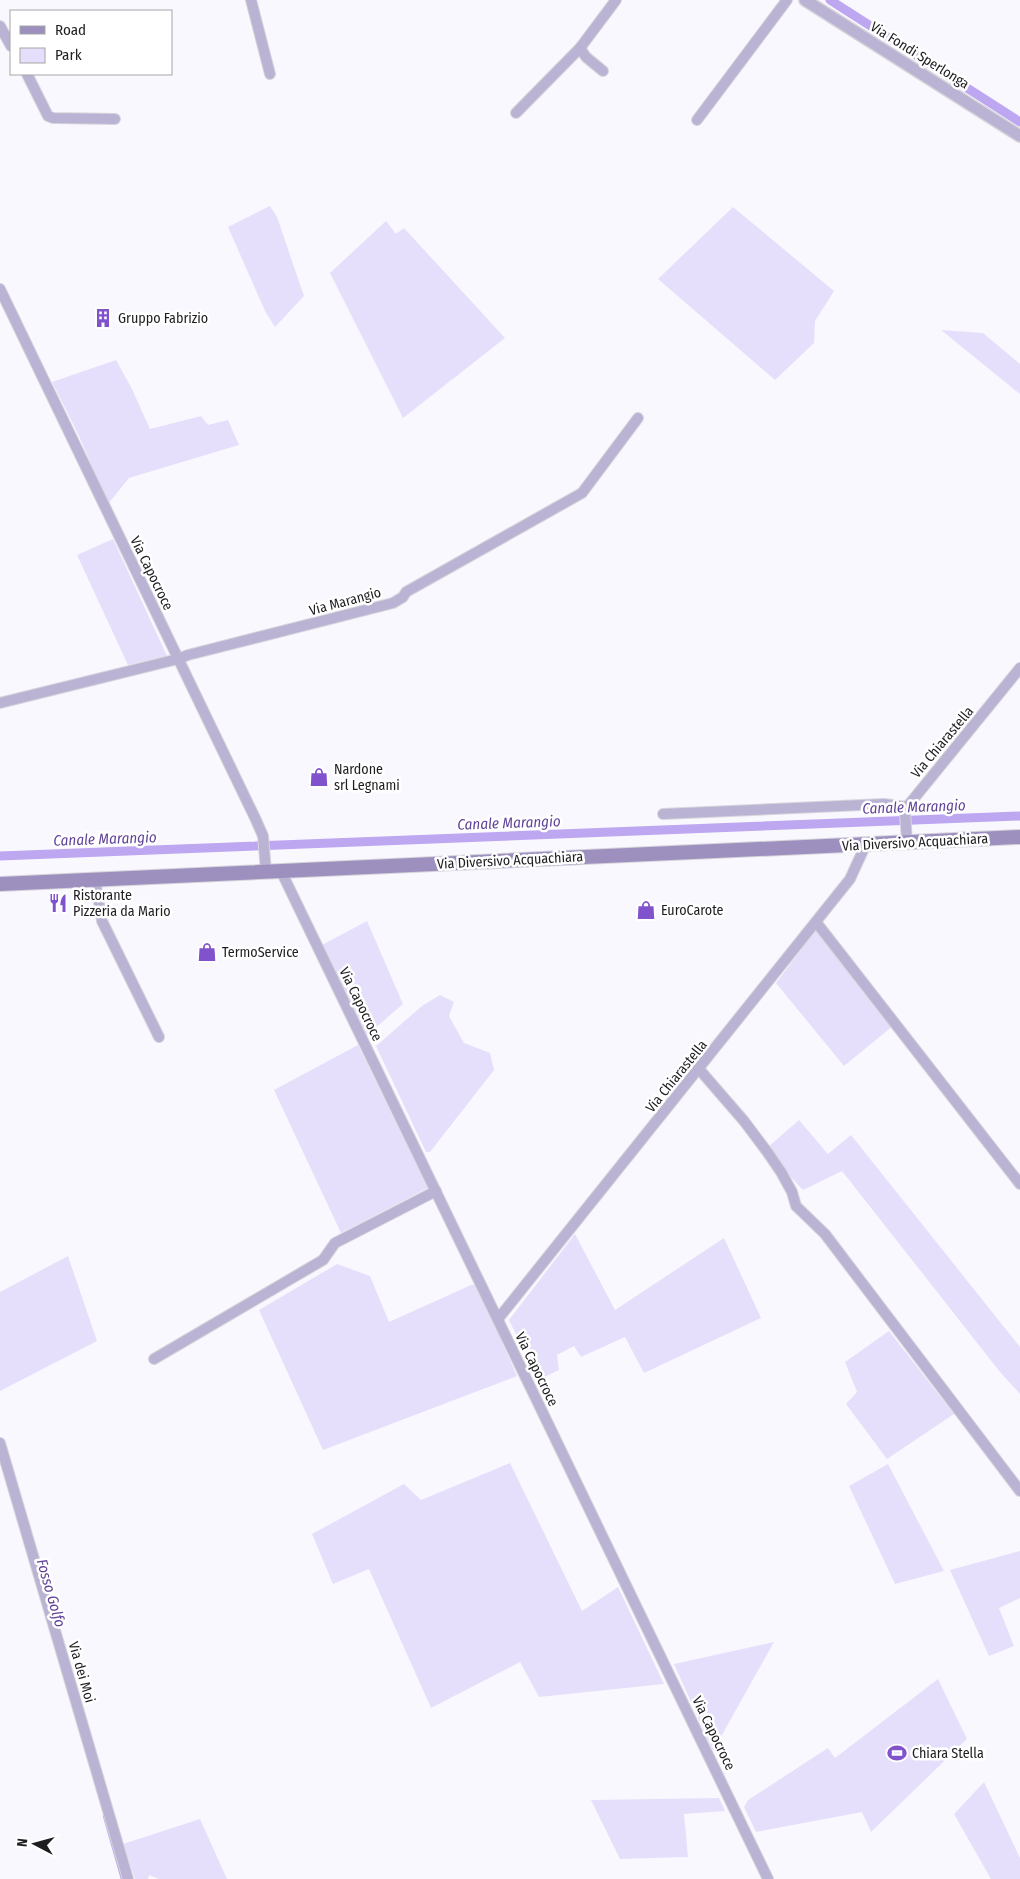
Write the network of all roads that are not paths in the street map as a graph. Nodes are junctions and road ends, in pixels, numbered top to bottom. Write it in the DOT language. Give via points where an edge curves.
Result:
graph roads {
  1 [pos="251,0"];
  2 [pos="616,0"];
  3 [pos="787,0"];
  4 [pos="805,0"];
  5 [pos="0,26"];
  6 [pos="10,44"];
  7 [pos="580,48"];
  8 [pos="603,71"];
  9 [pos="270,74"];
  10 [pos="28,75"];
  11 [pos="516,114"];
  12 [pos="115,119"];
  13 [pos="697,120"];
  14 [pos="1020,136"];
  15 [pos="0,289"];
  16 [pos="638,418"];
  17 [pos="178,659"];
  18 [pos="1020,668"];
  19 [pos="0,703"];
  20 [pos="906,809"];
  21 [pos="663,814"];
  22 [pos="907,836"];
  23 [pos="1020,837"];
  24 [pos="866,844"];
  25 [pos="265,867"];
  26 [pos="281,871"];
  27 [pos="95,880"];
  28 [pos="0,884"];
  29 [pos="816,922"];
  30 [pos="159,1038"];
  31 [pos="698,1069"];
  32 [pos="1020,1184"];
  33 [pos="436,1191"];
  34 [pos="498,1319"];
  35 [pos="154,1359"];
  36 [pos="0,1443"];
  37 [pos="1020,1491"];
  38 [pos="128,1879"];
  39 [pos="768,1879"];
  1 -- 9 [label="street"];
  2 -- 7 [label="street"];
  3 -- 13 [label="street"];
  4 -- 14 [label="street, Via Fondi Sperlonga"];
  5 -- 6 [label="street"];
  7 -- 8 [label="street"];
  7 -- 11 [label="street"];
  10 -- 12 [label="street" via="48,116"];
  15 -- 17 [label="street, Via Capocroce"];
  16 -- 17 [label="street, Via Marangio" via="582,493 406,592 403,597"];
  17 -- 19 [label="street, Via Marangio"];
  17 -- 25 [label="street, Via Capocroce" via="263,836"];
  18 -- 20 [label="street, Via Chiarastella"];
  20 -- 21 [label="street" via="884,804"];
  20 -- 22 [label="street"];
  22 -- 23 [label="main road, Via Diversivo Acquachiara"];
  22 -- 24 [label="main road, Via Diversivo Acquachiara"];
  24 -- 26 [label="main road, Via Diversivo Acquachiara"];
  24 -- 29 [label="street, Via Chiarastella" via="850,879"];
  25 -- 26 [label="main road, Via Diversivo Acquachiara"];
  25 -- 27 [label="main road, Via Diversivo Acquachiara"];
  26 -- 33 [label="street, Via Capocroce"];
  27 -- 28 [label="main road, Via Diversivo Acquachiara"];
  27 -- 30 [label="street" via="102,921"];
  29 -- 31 [label="street, Via Chiarastella"];
  29 -- 32 [label="street"];
  31 -- 34 [label="street, Via Chiarastella"];
  31 -- 37 [label="street" via="768,1153 792,1192 796,1206 825,1234"];
  33 -- 34 [label="street, Via Capocroce"];
  33 -- 35 [label="street" via="335,1242 323,1260"];
  34 -- 39 [label="street, Via Capocroce"];
  36 -- 38 [label="street, Via dei Moi"];
}
